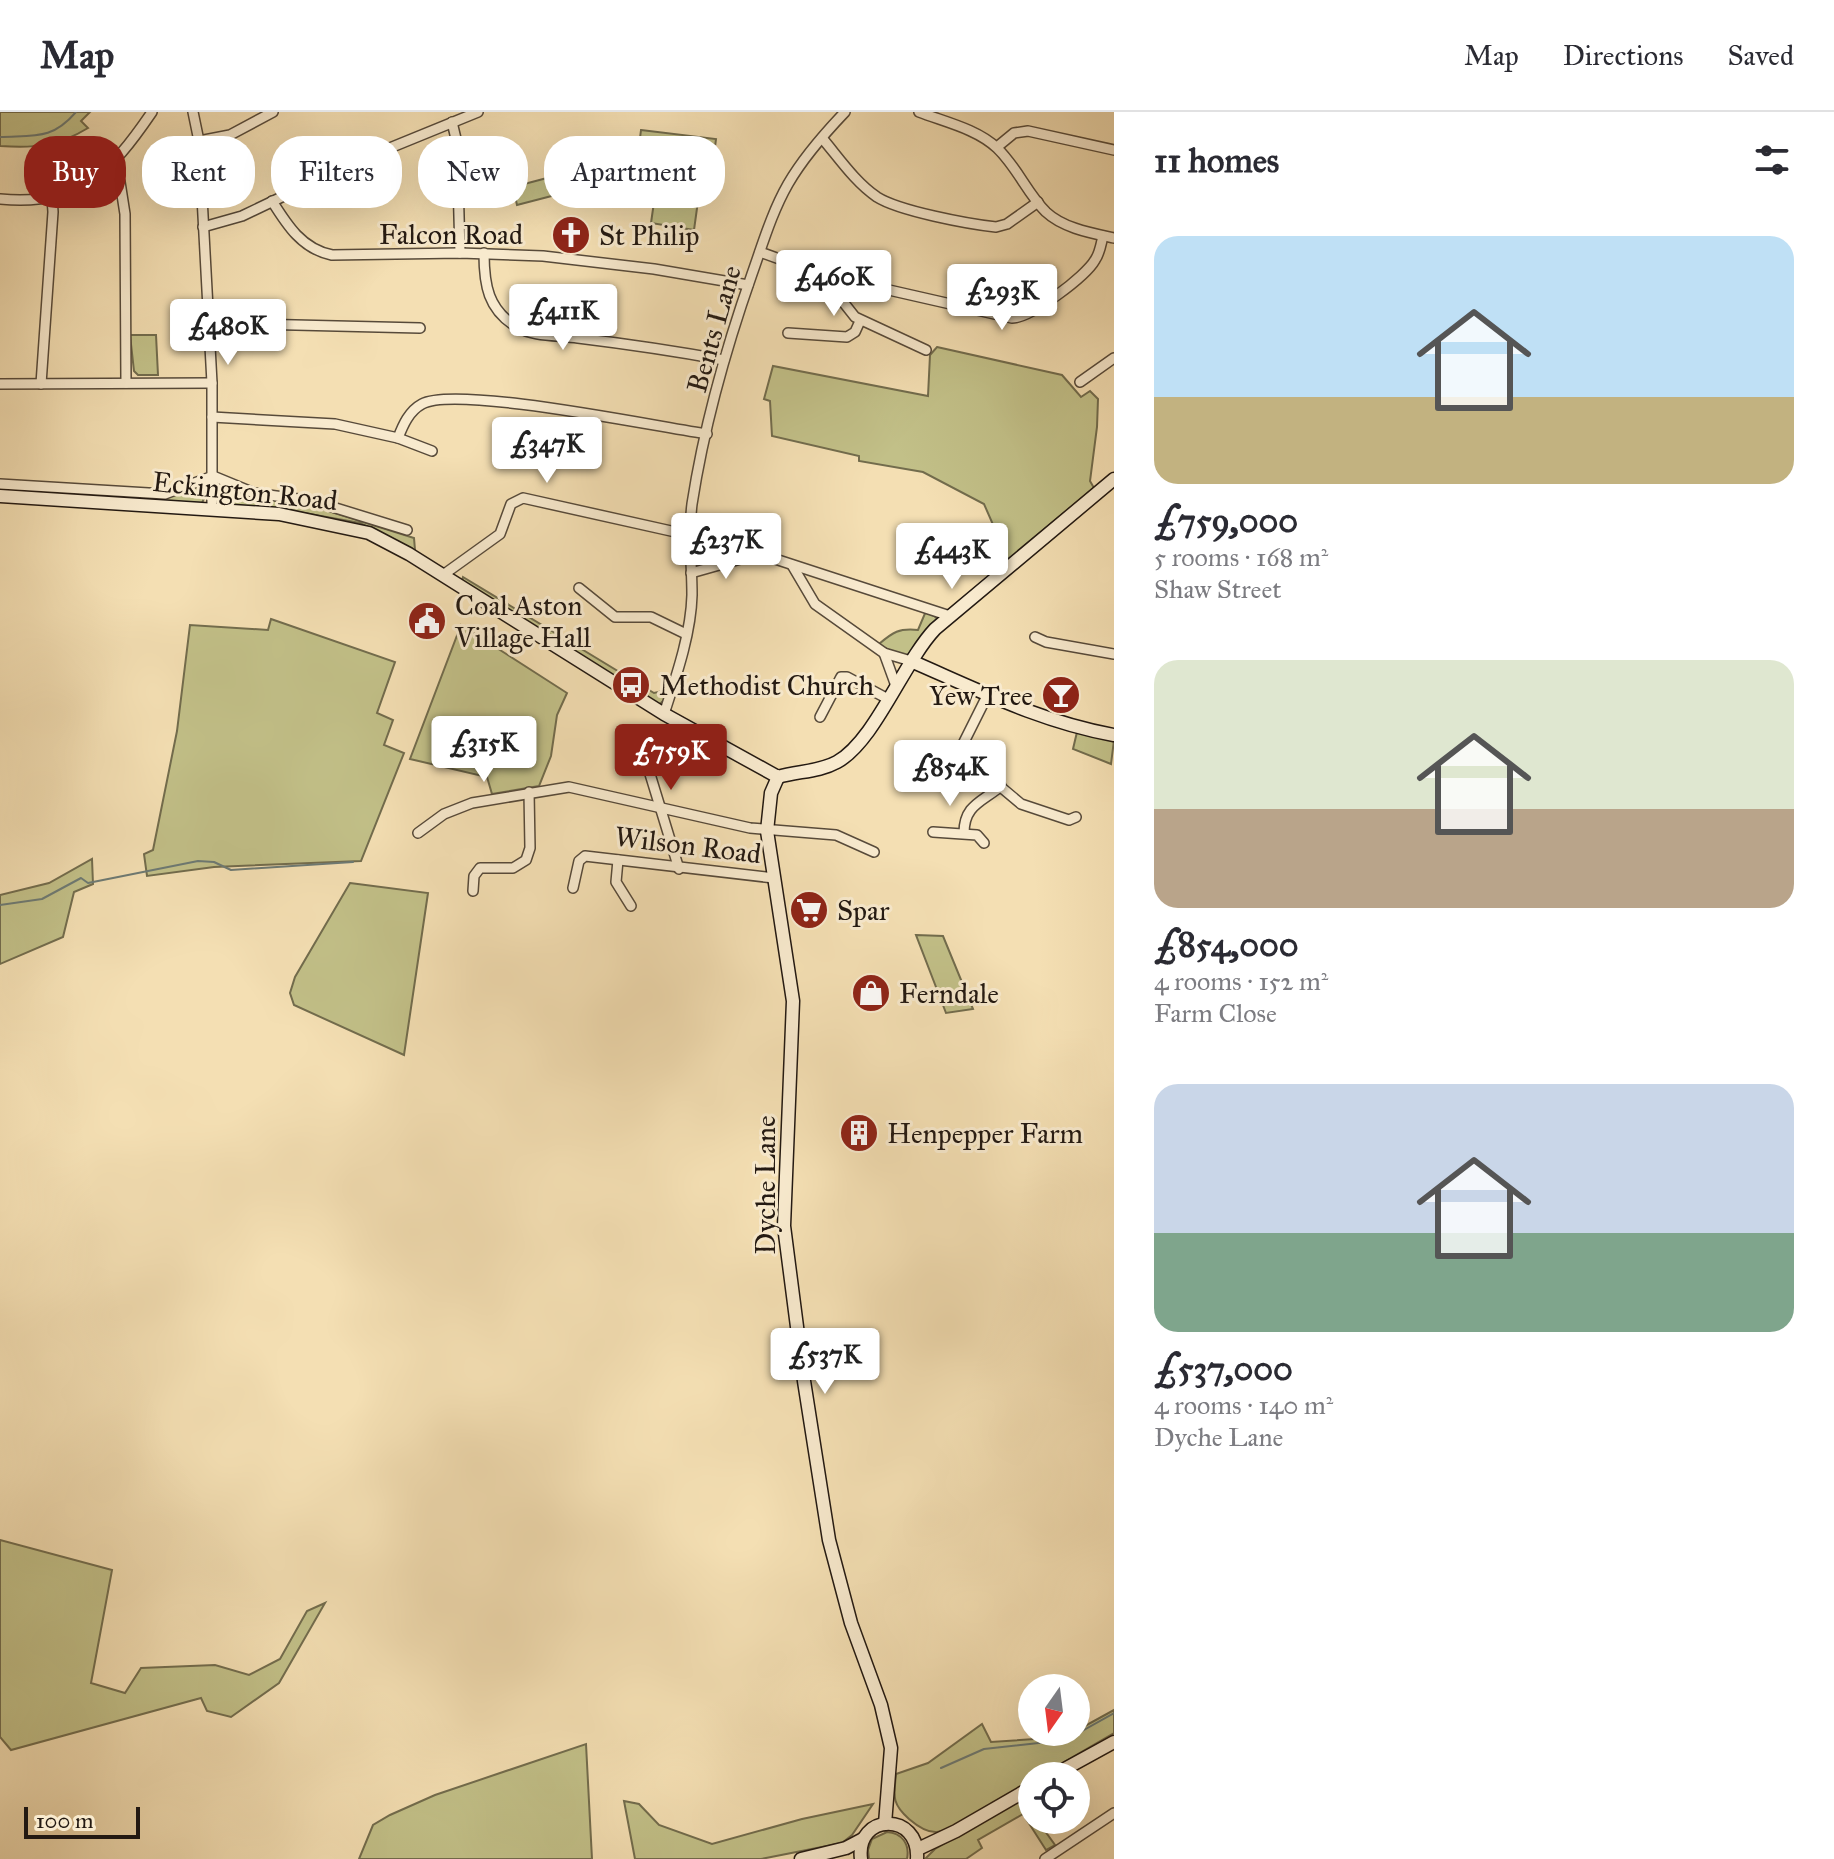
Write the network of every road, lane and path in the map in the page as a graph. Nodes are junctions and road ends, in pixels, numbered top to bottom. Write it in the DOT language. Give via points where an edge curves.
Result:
graph roads {
  1 [pos="152,112"];
  2 [pos="193,112"];
  3 [pos="273,112"];
  4 [pos="476,112"];
  5 [pos="845,112"];
  6 [pos="919,112"];
  7 [pos="452,122"];
  8 [pos="198,136"];
  9 [pos="227,136"];
  10 [pos="822,138"];
  11 [pos="402,144"];
  12 [pos="997,147"];
  13 [pos="126,149"];
  14 [pos="1114,150"];
  15 [pos="0,199"];
  16 [pos="24,201"];
  17 [pos="271,201"];
  18 [pos="1038,202"];
  19 [pos="51,208"];
  20 [pos="124,208"];
  21 [pos="202,208"];
  22 [pos="277,208"];
  23 [pos="203,227"];
  24 [pos="1109,237"];
  25 [pos="760,252"];
  26 [pos="460,253"];
  27 [pos="484,253"];
  28 [pos="748,285"];
  29 [pos="838,294"];
  30 [pos="860,321"];
  31 [pos="209,323"];
  32 [pos="420,328"];
  33 [pos="788,333"];
  34 [pos="926,350"];
  35 [pos="1114,358"];
  36 [pos="724,360"];
  37 [pos="1080,382"];
  38 [pos="126,383"];
  39 [pos="212,383"];
  40 [pos="0,384"];
  41 [pos="41,384"];
  42 [pos="212,417"];
  43 [pos="707,434"];
  44 [pos="398,438"];
  45 [pos="432,451"];
  46 [pos="213,476"];
  47 [pos="1114,479"];
  48 [pos="0,484"];
  49 [pos="0,496"];
  50 [pos="212,508"];
  51 [pos="407,530"];
  52 [pos="689,535"];
  53 [pos="792,565"];
  54 [pos="691,573"];
  55 [pos="443,575"];
  56 [pos="820,575"];
  57 [pos="579,588"];
  58 [pos="805,590"];
  59 [pos="950,616"];
  60 [pos="686,634"];
  61 [pos="1035,637"];
  62 [pos="884,653"];
  63 [pos="1114,654"];
  64 [pos="911,661"];
  65 [pos="896,686"];
  66 [pos="987,696"];
  67 [pos="888,699"];
  68 [pos="664,714"];
  69 [pos="820,717"];
  70 [pos="1114,735"];
  71 [pos="650,774"];
  72 [pos="778,777"];
  73 [pos="1001,786"];
  74 [pos="529,792"];
  75 [pos="660,807"];
  76 [pos="1076,817"];
  77 [pos="767,831"];
  78 [pos="933,832"];
  79 [pos="418,833"];
  80 [pos="964,833"];
  81 [pos="984,843"];
  82 [pos="874,852"];
  83 [pos="618,860"];
  84 [pos="679,869"];
  85 [pos="774,878"];
  86 [pos="573,888"];
  87 [pos="473,891"];
  88 [pos="631,906"];
  89 [pos="1114,1742"];
  90 [pos="1078,1762"];
  91 [pos="1018,1795"];
  92 [pos="1114,1813"];
  93 [pos="885,1824"];
  94 [pos="863,1839"];
  95 [pos="918,1854"];
  96 [pos="801,1859"];
  97 [pos="861,1859"];
  98 [pos="1045,1859"];
  1 -- 13 [label="street"];
  2 -- 8 [label="street"];
  3 -- 9 [label="street"];
  4 -- 7 [label="street"];
  5 -- 10 [label="street, Bents Lane"];
  6 -- 12 [label="street"];
  7 -- 11 [label="street"];
  7 -- 26 [label="street"];
  10 -- 18 [label="street" via="861,184 898,206 996,227"];
  10 -- 25 [label="street, Bents Lane" via="786,187"];
  12 -- 14 [label="street" via="1014,133 1028,131"];
  12 -- 18 [label="street"];
  15 -- 16 [label="street"];
  17 -- 23 [label="street" via="231,221"];
  18 -- 24 [label="street" via="1064,224"];
  19 -- 41 [label="street"];
  20 -- 38 [label="street"];
  21 -- 23 [label="street"];
  22 -- 26 [label="street, Falcon Road" via="298,237 323,253"];
  23 -- 31 [label="street"];
  24 -- 29 [label="street" via="1089,268 1019,318 867,285"];
  25 -- 28 [label="street, Bents Lane"];
  25 -- 29 [label="street" via="821,274"];
  26 -- 27 [label="street, Falcon Road"];
  27 -- 28 [label="street, Falcon Road" via="597,261"];
  27 -- 36 [label="street" via="488,296 523,330"];
  28 -- 36 [label="street, Bents Lane"];
  29 -- 30 [label="street"];
  30 -- 33 [label="street" via="847,337"];
  30 -- 34 [label="street"];
  31 -- 32 [label="street"];
  31 -- 39 [label="street"];
  35 -- 37 [label="street"];
  36 -- 43 [label="street, Bents Lane"];
  38 -- 39 [label="street"];
  38 -- 41 [label="street"];
  39 -- 42 [label="street"];
  40 -- 41 [label="street"];
  42 -- 44 [label="street" via="320,422"];
  42 -- 46 [label="street"];
  43 -- 44 [label="street" via="509,403 441,398 414,410"];
  43 -- 52 [label="street, Bents Lane"];
  44 -- 45 [label="street"];
  46 -- 48 [label="street, Eckington Road" via="165,494"];
  46 -- 50 [label="street"];
  46 -- 51 [label="street, Eckington Road" via="247,491 313,501"];
  47 -- 59 [label="main road"];
  49 -- 50 [label="main road, Eckington Road"];
  50 -- 55 [label="main road, Eckington Road" via="347,526 388,541"];
  52 -- 54 [label="street, Bents Lane"];
  52 -- 55 [label="street" via="523,498 511,504 496,538"];
  53 -- 54 [label="street" via="757,556"];
  53 -- 56 [label="street"];
  53 -- 58 [label="street"];
  54 -- 60 [label="street"];
  55 -- 68 [label="main road, Eckington Road"];
  56 -- 58 [label="street"];
  56 -- 59 [label="street"];
  57 -- 60 [label="street" via="615,617 651,617"];
  58 -- 62 [label="street" via="824,611"];
  59 -- 64 [label="main road"];
  60 -- 68 [label="street"];
  61 -- 63 [label="street"];
  62 -- 64 [label="street"];
  62 -- 65 [label="street"];
  64 -- 65 [label="main road"];
  64 -- 66 [label="main road"];
  65 -- 67 [label="main road"];
  66 -- 70 [label="main road" via="1064,724"];
  66 -- 73 [label="street" via="963,750 969,762"];
  67 -- 69 [label="street" via="844,676"];
  67 -- 72 [label="main road" via="844,758 828,767"];
  68 -- 72 [label="main road, Eckington Road"];
  71 -- 75 [label="street"];
  72 -- 77 [label="main road, Dyche Lane"];
  73 -- 76 [label="street" via="1021,804 1055,810 1069,820"];
  73 -- 80 [label="street" via="969,810"];
  74 -- 75 [label="street" via="569,787"];
  74 -- 79 [label="street" via="458,808"];
  74 -- 87 [label="street" via="526,860 513,868 480,868"];
  75 -- 77 [label="street"];
  75 -- 84 [label="street"];
  77 -- 82 [label="street" via="821,832"];
  77 -- 85 [label="main road, Dyche Lane"];
  78 -- 80 [label="street"];
  80 -- 81 [label="street" via="977,835"];
  83 -- 84 [label="street, Wilson Road"];
  83 -- 86 [label="street, Wilson Road" via="582,857"];
  83 -- 88 [label="street" via="616,882"];
  84 -- 85 [label="street, Wilson Road"];
  85 -- 93 [label="main road, Dyche Lane" via="793,1001 784,1226 829,1540 891,1748"];
  89 -- 90 [label="main road"];
  91 -- 95 [label="main road"];
  92 -- 98 [label="street"];
  93 -- 94 [label="main road"];
  93 -- 95 [label="main road" via="907,1830"];
  94 -- 96 [label="main road"];
  94 -- 97 [label="main road"];
}
